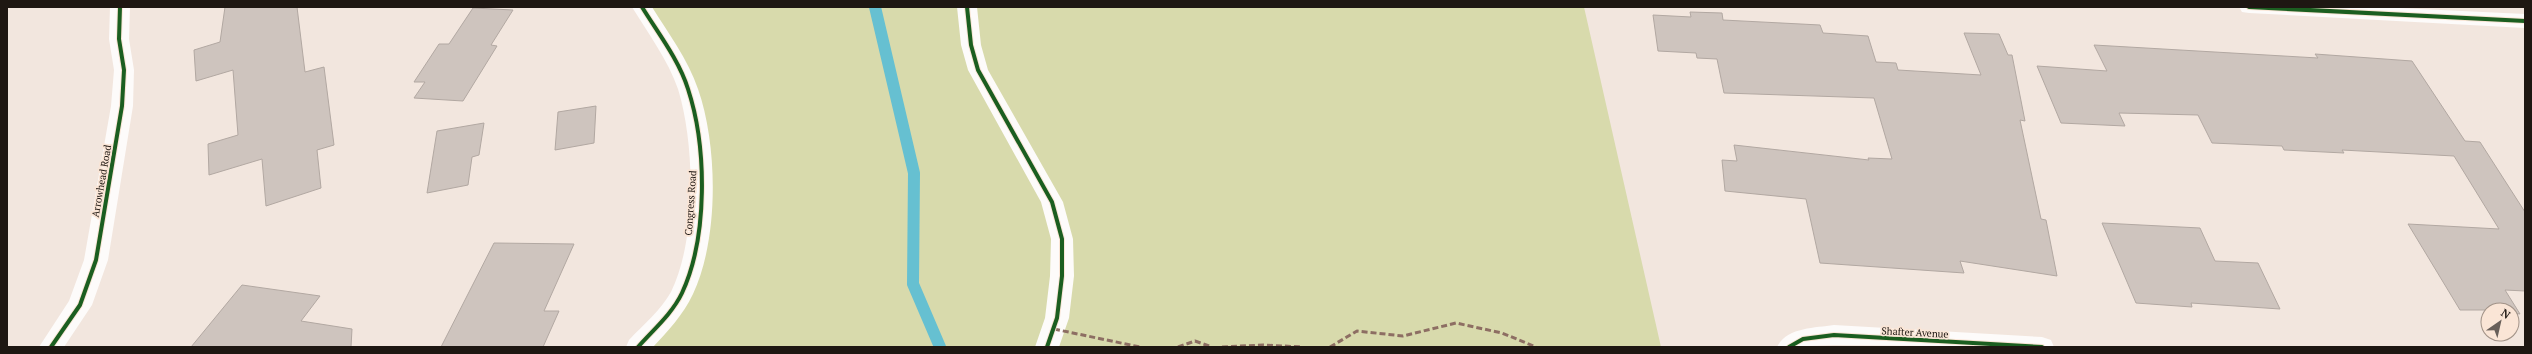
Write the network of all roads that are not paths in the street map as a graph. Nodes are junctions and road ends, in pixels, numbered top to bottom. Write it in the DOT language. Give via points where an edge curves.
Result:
graph roads {
  1 [pos="120,7"];
  2 [pos="642,7"];
  3 [pos="967,7"];
  4 [pos="2249,7"];
  5 [pos="2525,21"];
  6 [pos="51,347"];
  7 [pos="638,347"];
  8 [pos="1047,347"];
  9 [pos="1789,347"];
  10 [pos="2042,347"];
  1 -- 6 [label="street, Arrowhead Road" via="119,40 124,70 122,106 96,260 80,304"];
  2 -- 7 [label="street, Congress Road" via="687,88 697,121 701,161 697,234 692,265 682,293 667,315"];
  3 -- 8 [label="street" via="971,45 978,70 1052,202 1062,239 1062,276 1057,318"];
  4 -- 5 [label="street"];
  9 -- 10 [label="street, Shafter Avenue" via="1803,339 1834,335"];
}
